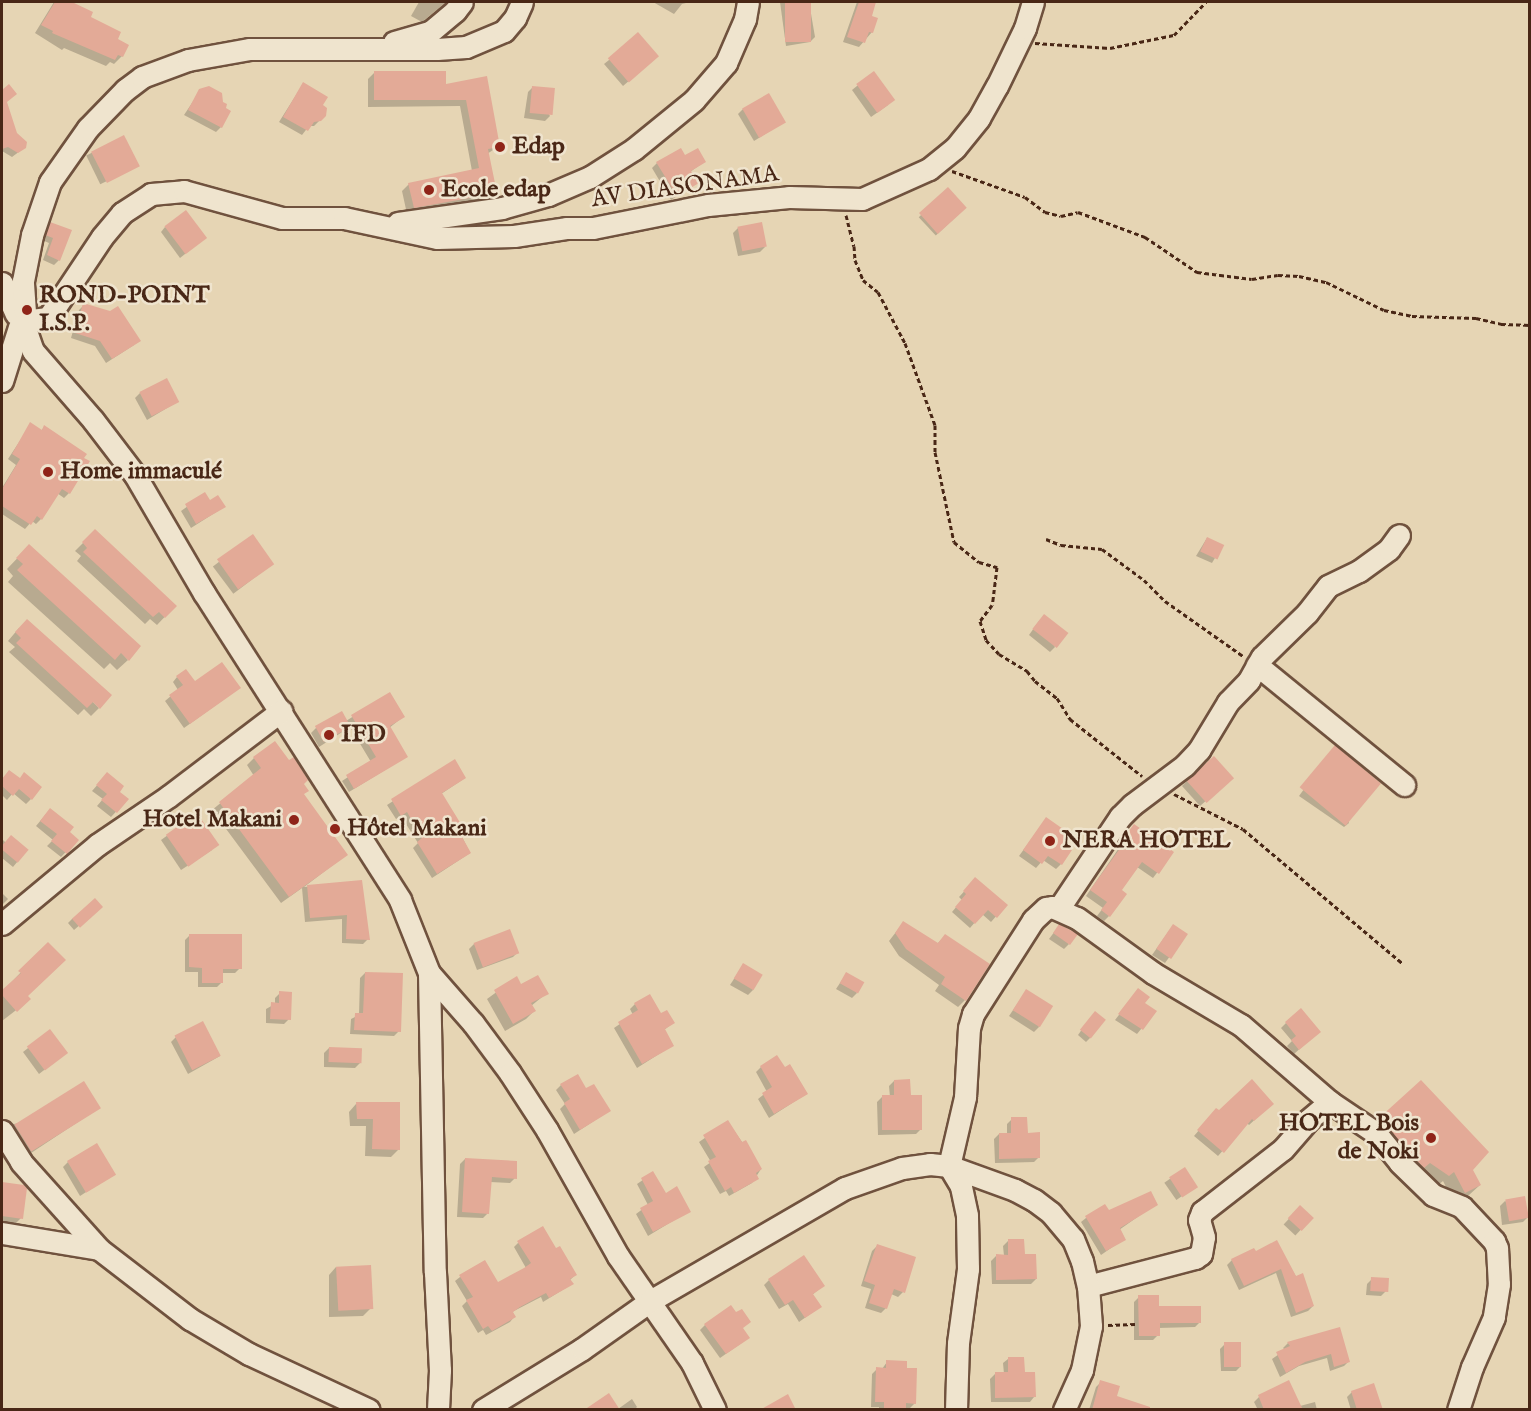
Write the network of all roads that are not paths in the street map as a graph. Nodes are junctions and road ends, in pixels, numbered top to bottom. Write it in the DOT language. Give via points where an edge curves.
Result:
graph roads {
  1 [pos="462,2"];
  2 [pos="522,2"];
  3 [pos="748,2"];
  4 [pos="1034,2"];
  5 [pos="384,49"];
  6 [pos="387,225"];
  7 [pos="2,283"];
  8 [pos="23,320"];
  9 [pos="2,381"];
  10 [pos="1399,535"];
  11 [pos="1257,665"];
  12 [pos="280,711"];
  13 [pos="1404,784"];
  14 [pos="1059,908"];
  15 [pos="2,924"];
  16 [pos="429,974"];
  17 [pos="1314,1088"];
  18 [pos="1330,1102"];
  19 [pos="1307,1121"];
  20 [pos="2,1131"];
  21 [pos="949,1166"];
  22 [pos="2,1233"];
  23 [pos="99,1249"];
  24 [pos="1088,1286"];
  25 [pos="650,1301"];
  26 [pos="369,1410"];
  27 [pos="438,1410"];
  28 [pos="483,1410"];
  29 [pos="715,1410"];
  30 [pos="956,1410"];
  31 [pos="1064,1410"];
  32 [pos="1458,1410"];
  1 -- 5 [label="street" via="430,32 394,42"];
  2 -- 5 [label="street" via="515,18 492,38 466,46"];
  3 -- 6 [label="street" via="736,44 712,81 634,149 590,177 548,195 502,208"];
  4 -- 6 [label="street, AV DIASONAMA" via="1019,42 979,118 955,147 938,162 899,184 862,199 789,197 708,205 616,225 514,236 437,238"];
  5 -- 8 [label="street" via="250,49 188,60 142,77 88,128 50,182 32,235 23,280"];
  6 -- 8 [label="street" via="344,218 282,218 184,190 151,195 122,213 48,318"];
  7 -- 8 [label="street"];
  8 -- 9 [label="street"];
  8 -- 12 [label="street" via="33,351 135,475"];
  10 -- 11 [label="street" via="1389,549 1359,571 1328,586 1307,614"];
  11 -- 13 [label="street"];
  11 -- 14 [label="street" via="1228,702 1199,750 1132,805 1108,832"];
  12 -- 15 [label="street" via="169,796 97,844"];
  12 -- 16 [label="street" via="400,900"];
  14 -- 17 [label="street" via="1154,973 1241,1025"];
  14 -- 21 [label="street" via="1046,908 1034,920 973,1014 965,1097"];
  16 -- 25 [label="street" via="473,1023 510,1073 618,1256"];
  16 -- 27 [label="street"];
  17 -- 18 [label="street"];
  17 -- 19 [label="street"];
  18 -- 19 [label="street"];
  18 -- 32 [label="street" via="1376,1133 1433,1195 1462,1207 1497,1248 1499,1284 1494,1317"];
  19 -- 24 [label="street" via="1282,1149 1202,1212 1201,1254"];
  20 -- 23 [label="street" via="21,1162"];
  21 -- 24 [label="street" via="1015,1190 1050,1213 1073,1239"];
  21 -- 25 [label="street" via="902,1168 845,1188"];
  21 -- 30 [label="street" via="961,1186 967,1215 968,1269 958,1343"];
  22 -- 23 [label="street"];
  23 -- 26 [label="street" via="190,1319 239,1348"];
  24 -- 31 [label="street" via="1091,1326 1082,1370"];
  25 -- 28 [label="street" via="582,1349"];
  25 -- 29 [label="street" via="692,1363"];
}
